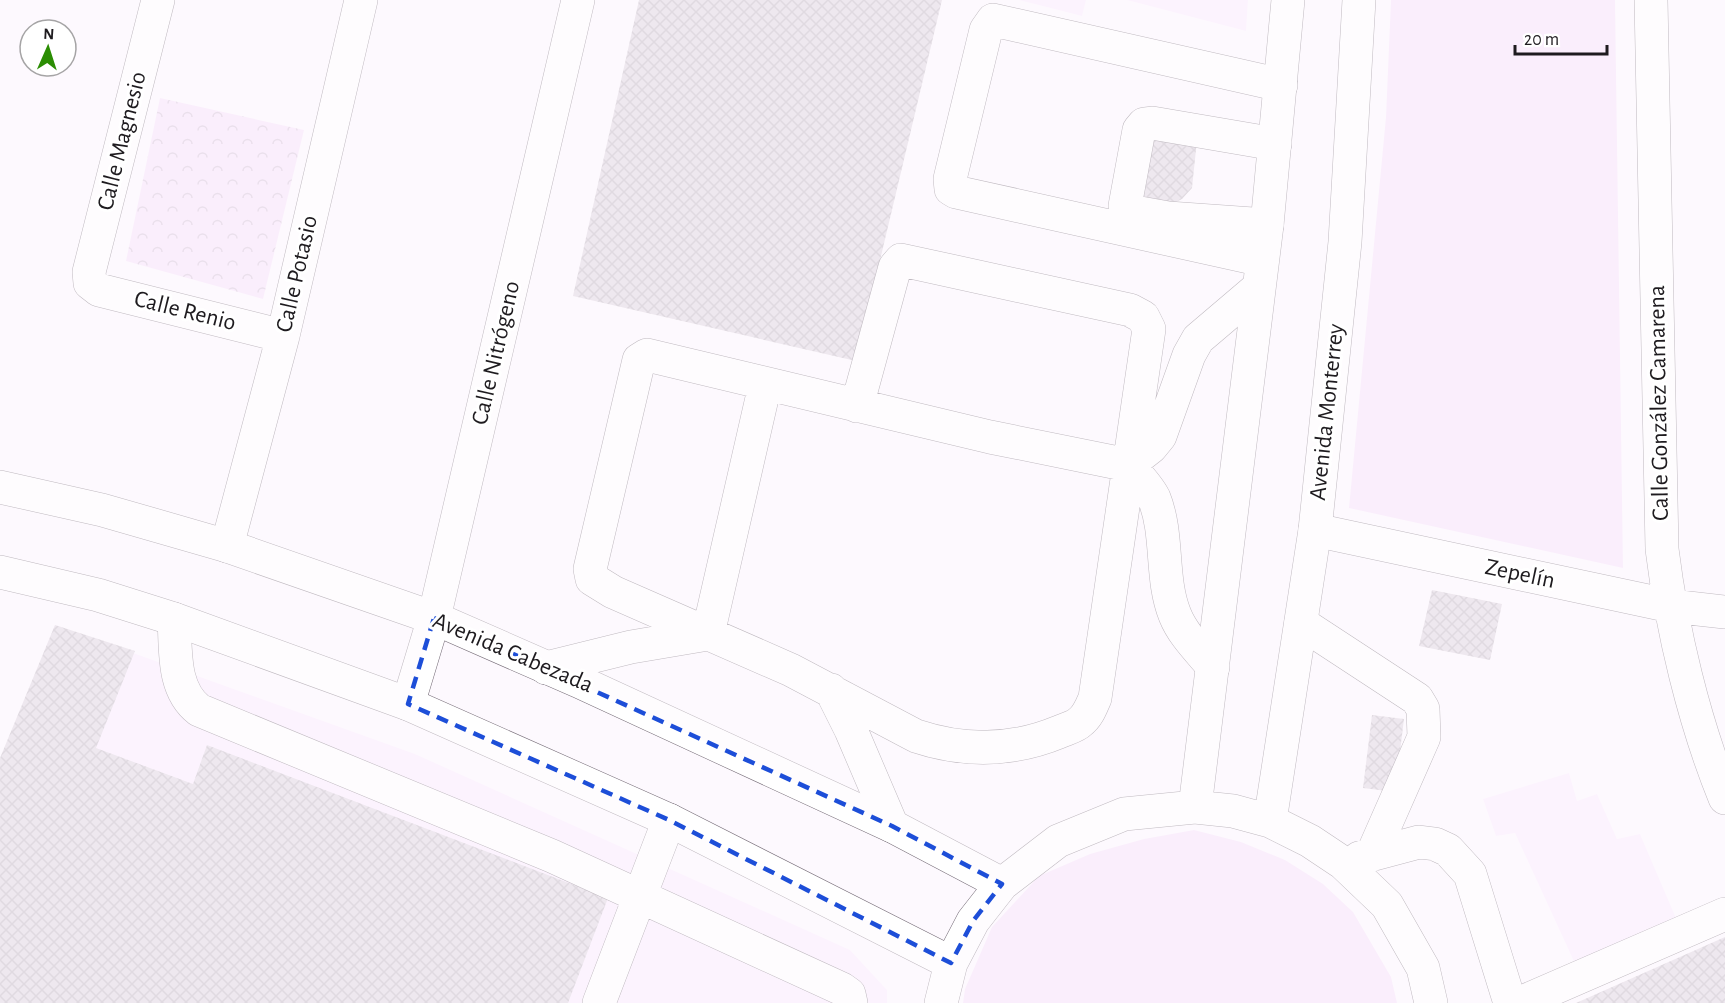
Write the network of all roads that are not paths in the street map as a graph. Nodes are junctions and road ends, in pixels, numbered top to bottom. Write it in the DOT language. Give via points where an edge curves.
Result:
graph roads {
  1 [pos="158,0"];
  2 [pos="361,0"];
  3 [pos="578,0"];
  4 [pos="1288,0"];
  5 [pos="1359,0"];
  6 [pos="1651,0"];
  7 [pos="1281,85"];
  8 [pos="1275,144"];
  9 [pos="1267,225"];
  10 [pos="1260,274"];
  11 [pos="90,283"];
  12 [pos="283,336"];
  13 [pos="765,385"];
  14 [pos="856,406"];
  15 [pos="1128,465"];
  16 [pos="0,487"];
  17 [pos="1315,530"];
  18 [pos="226,546"];
  19 [pos="0,572"];
  20 [pos="1671,606"];
  21 [pos="1725,612"];
  22 [pos="434,618"];
  23 [pos="174,619"];
  24 [pos="1301,623"];
  25 [pos="708,634"];
  26 [pos="1213,667"];
  27 [pos="546,668"];
  28 [pos="831,690"];
  29 [pos="408,704"];
  30 [pos="1725,798"];
  31 [pos="1196,807"];
  32 [pos="669,820"];
  33 [pos="1270,821"];
  34 [pos="892,826"];
  35 [pos="1358,859"];
  36 [pos="1002,884"];
  37 [pos="639,895"];
  38 [pos="1725,914"];
  39 [pos="951,963"];
  40 [pos="599,1003"];
  41 [pos="851,1003"];
  42 [pos="941,1003"];
  43 [pos="1431,1003"];
  44 [pos="1510,1003"];
  45 [pos="1520,1003"];
  1 -- 11 [label="main road, Calle Magnesio" via="89,272"];
  2 -- 12 [label="main road, Calle Potasio"];
  3 -- 22 [label="main road, Calle Nitrógeno"];
  4 -- 7 [label="main road"];
  5 -- 17 [label="main road, Avenida Monterrey" via="1345,242"];
  6 -- 20 [label="main road, Calle González Camarena" via="1661,522"];
  7 -- 8 [label="main road"];
  7 -- 10 [label="main road" via="993,20 986,30 950,178 951,189 956,192"];
  8 -- 9 [label="main road"];
  8 -- 9 [label="main road" via="1144,124 1139,130 1125,206 1129,211 1168,218"];
  9 -- 10 [label="main road"];
  10 -- 15 [label="main road" via="1198,339 1160,436"];
  10 -- 26 [label="main road"];
  11 -- 12 [label="main road, Calle Renio" via="99,290"];
  12 -- 18 [label="main road, Calle Potasio"];
  13 -- 14 [label="main road"];
  13 -- 25 [label="main road"];
  13 -- 25 [label="main road" via="641,357 590,569 595,583"];
  14 -- 15 [label="main road"];
  14 -- 15 [label="main road" via="895,267 901,260 917,262 1130,310 1143,317 1149,329"];
  15 -- 26 [label="main road" via="1154,500 1175,615"];
  15 -- 28 [label="main road" via="1095,698 1079,723 1022,743 989,748 952,746 916,736"];
  16 -- 18 [label="main road, Avenida Cabezada" via="102,510"];
  17 -- 20 [label="main road, Zepelín"];
  17 -- 24 [label="main road, Avenida Monterrey"];
  18 -- 22 [label="main road, Avenida Cabezada"];
  19 -- 23 [label="main road" via="98,595"];
  20 -- 21 [label="main road, Zepelín"];
  20 -- 30 [label="main road, Calle González Camarena" via="1696,711"];
  22 -- 27 [label="main road, Avenida Cabezada"];
  22 -- 29 [label="main road, Calle Nitrógeno"];
  23 -- 29 [label="main road"];
  23 -- 37 [label="main road" via="181,689 199,710"];
  24 -- 33 [label="main road, Avenida Monterrey"];
  24 -- 35 [label="main road" via="1417,699 1423,709 1424,737"];
  25 -- 27 [label="main road" via="631,647"];
  25 -- 28 [label="main road"];
  26 -- 31 [label="main road"];
  27 -- 34 [label="main road, Avenida Cabezada"];
  28 -- 34 [label="main road"];
  29 -- 32 [label="main road"];
  31 -- 33 [label="main road"];
  31 -- 36 [label="main road" via="1124,814 1059,841"];
  32 -- 37 [label="main road"];
  32 -- 39 [label="main road"];
  33 -- 35 [label="main road"];
  34 -- 36 [label="main road, Avenida Cabezada"];
  35 -- 43 [label="main road" via="1423,968"];
  35 -- 44 [label="main road" via="1419,842 1448,850 1470,874"];
  36 -- 39 [label="main road" via="973,921"];
  37 -- 40 [label="main road"];
  37 -- 41 [label="main road" via="842,989 849,994"];
  38 -- 45 [label="main road"];
  39 -- 42 [label="main road"];
}
